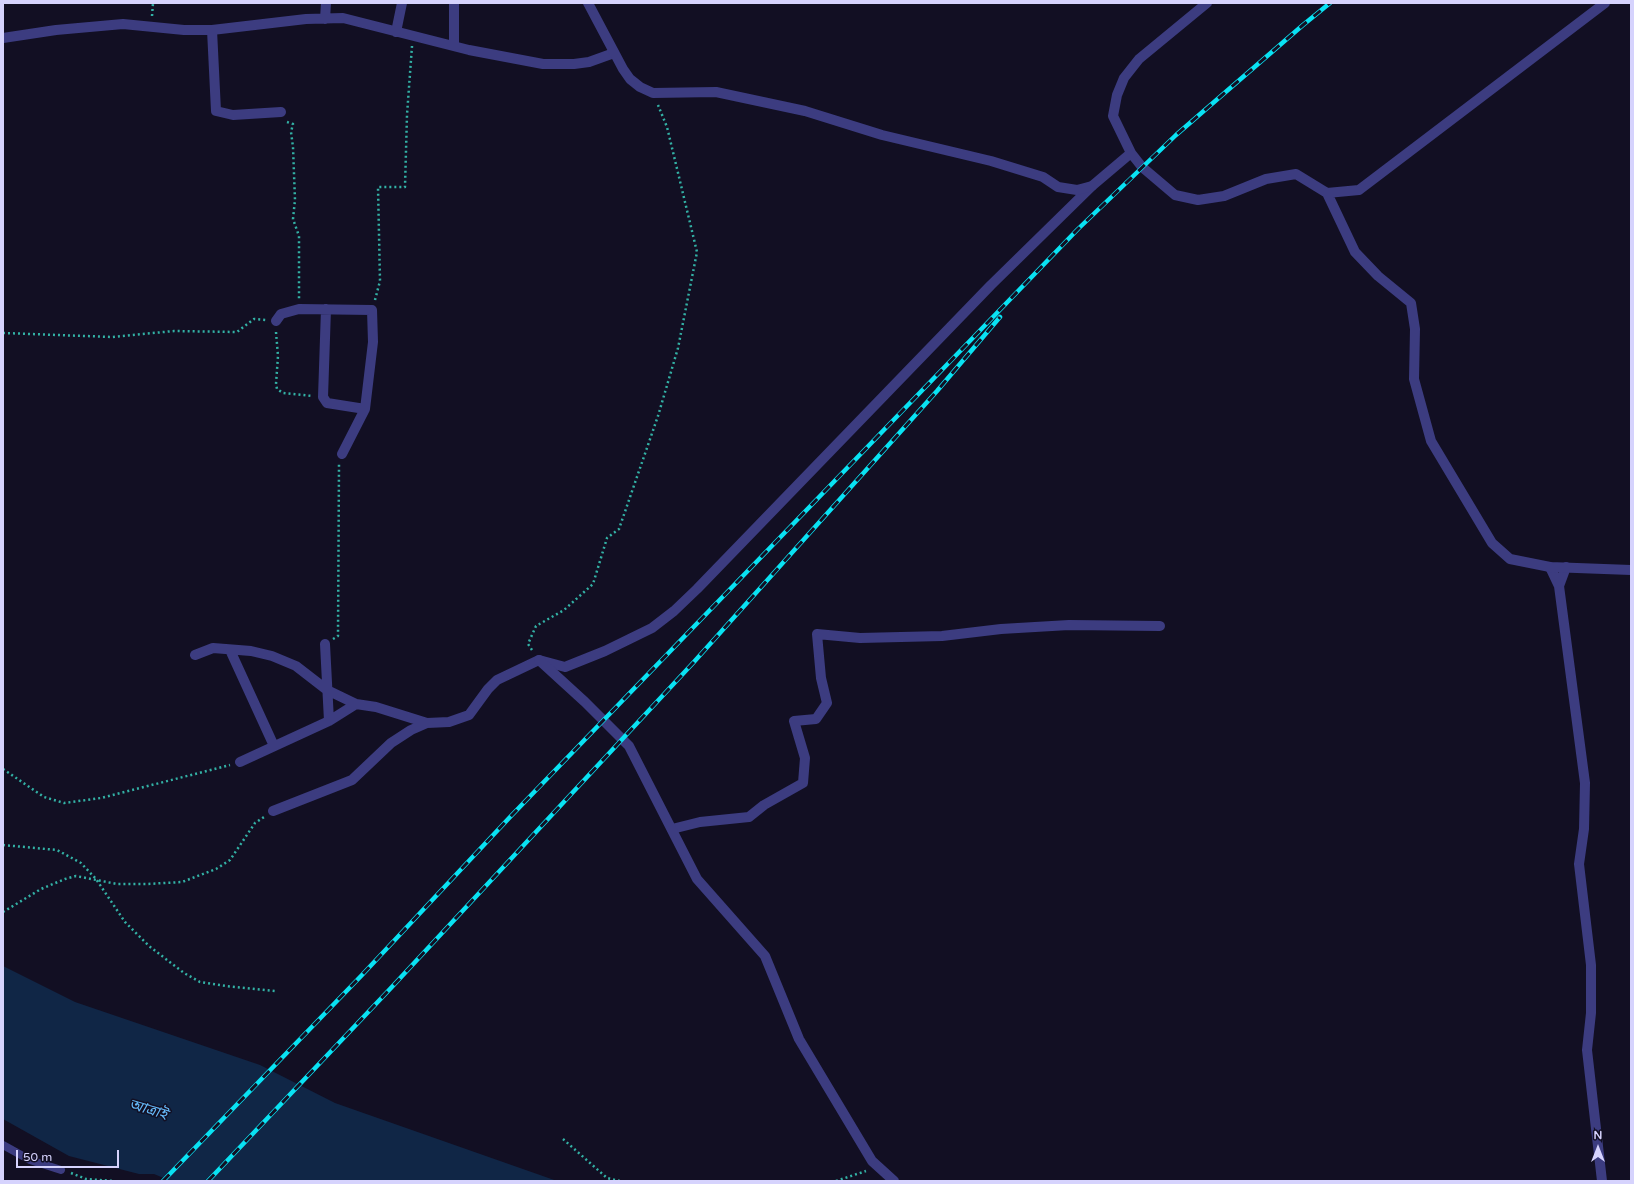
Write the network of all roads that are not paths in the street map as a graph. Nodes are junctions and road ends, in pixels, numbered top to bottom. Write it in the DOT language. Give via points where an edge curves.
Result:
graph roads {
  1 [pos="326,3"];
  2 [pos="402,3"];
  3 [pos="454,3"];
  4 [pos="588,3"];
  5 [pos="1207,3"];
  6 [pos="1606,3"];
  7 [pos="325,19"];
  8 [pos="212,30"];
  9 [pos="396,32"];
  10 [pos="3,38"];
  11 [pos="454,46"];
  12 [pos="614,53"];
  13 [pos="281,112"];
  14 [pos="1131,153"];
  15 [pos="1092,186"];
  16 [pos="1327,193"];
  17 [pos="326,309"];
  18 [pos="276,321"];
  19 [pos="365,409"];
  20 [pos="342,454"];
  21 [pos="1550,567"];
  22 [pos="1566,567"];
  23 [pos="1631,570"];
  24 [pos="1559,586"];
  25 [pos="1160,626"];
  26 [pos="325,644"];
  27 [pos="230,650"];
  28 [pos="195,654"];
  29 [pos="539,660"];
  30 [pos="328,690"];
  31 [pos="356,704"];
  32 [pos="329,721"];
  33 [pos="427,723"];
  34 [pos="274,746"];
  35 [pos="240,762"];
  36 [pos="273,811"];
  37 [pos="672,829"];
  38 [pos="3,1145"];
  39 [pos="61,1170"];
  40 [pos="894,1181"];
  41 [pos="1602,1181"];
  1 -- 7 [label="street"];
  2 -- 9 [label="street"];
  3 -- 11 [label="street"];
  4 -- 12 [label="street"];
  5 -- 14 [label="street" via="1139,59 1124,78 1113,116"];
  6 -- 16 [label="street" via="1359,190"];
  7 -- 8 [label="street"];
  7 -- 9 [label="street" via="343,18"];
  8 -- 10 [label="street" via="122,24"];
  8 -- 13 [label="street" via="216,111 233,115"];
  9 -- 11 [label="street"];
  11 -- 12 [label="street" via="543,64 589,62"];
  12 -- 15 [label="street" via="630,79 653,93 716,92 805,111 882,135 991,161 1043,177 1058,187 1077,190"];
  14 -- 15 [label="street"];
  14 -- 16 [label="street" via="1142,167 1175,195 1190,199 1224,196 1266,179 1296,174"];
  15 -- 29 [label="street" via="991,285 674,611 652,628 565,667"];
  16 -- 21 [label="street" via="1355,252 1378,276 1411,303 1415,330 1414,379 1431,441 1492,543 1510,558"];
  17 -- 18 [label="street" via="299,309 281,314"];
  17 -- 19 [label="street" via="323,397 327,403"];
  17 -- 19 [label="street" via="372,310 373,342"];
  19 -- 20 [label="street"];
  21 -- 22 [label="street"];
  21 -- 24 [label="street"];
  22 -- 23 [label="street"];
  22 -- 24 [label="street"];
  24 -- 41 [label="street" via="1585,783 1584,830 1579,864 1591,965 1591,1013 1587,1050"];
  25 -- 37 [label="street" via="1069,625 942,636 860,638 817,634 821,678 827,703 816,719 794,721 805,758 802,783 764,805 749,817 700,822"];
  26 -- 30 [label="street"];
  27 -- 28 [label="street" via="213,648"];
  27 -- 30 [label="street" via="251,651 296,666"];
  27 -- 34 [label="street"];
  29 -- 33 [label="street" via="497,680 488,688 469,715 450,722"];
  29 -- 37 [label="street" via="629,746"];
  30 -- 31 [label="street"];
  30 -- 32 [label="street"];
  31 -- 32 [label="street"];
  31 -- 33 [label="street" via="376,707"];
  32 -- 34 [label="street"];
  33 -- 36 [label="street" via="391,743 352,780"];
  34 -- 35 [label="street"];
  37 -- 40 [label="street" via="697,878 766,956 799,1039 872,1161"];
  38 -- 39 [label="lane" via="30,1160"];
}
